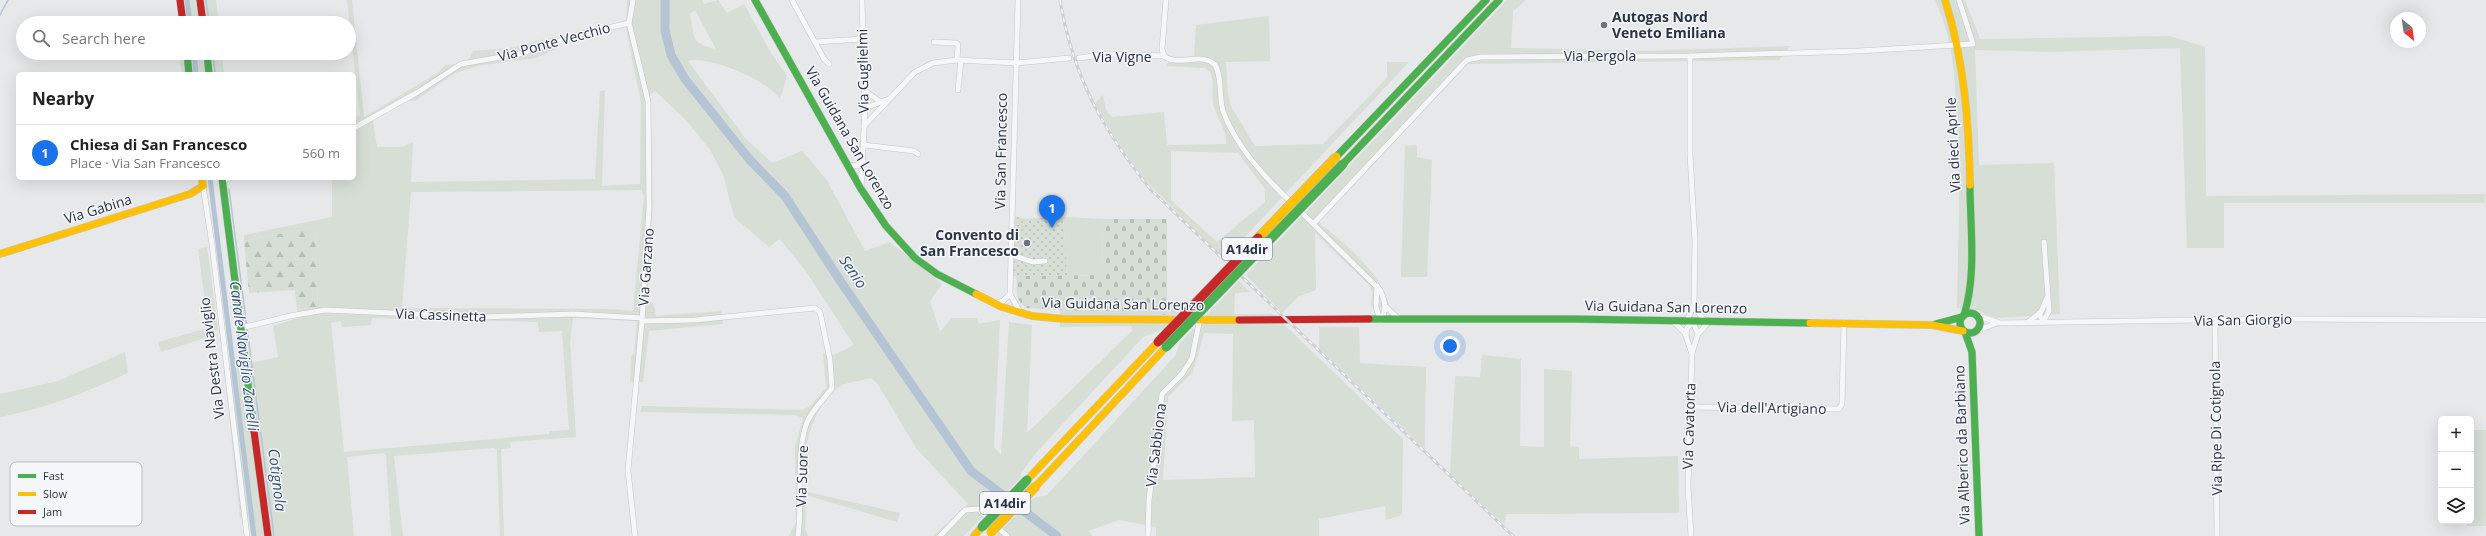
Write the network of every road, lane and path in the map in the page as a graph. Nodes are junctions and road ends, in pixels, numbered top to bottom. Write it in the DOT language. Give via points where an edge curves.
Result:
graph roads {
  1 [pos="180,0"];
  2 [pos="200,0"];
  3 [pos="633,0"];
  4 [pos="755,0"];
  5 [pos="792,0"];
  6 [pos="862,0"];
  7 [pos="1012,0"];
  8 [pos="1018,0"];
  9 [pos="1166,0"];
  10 [pos="1486,0"];
  11 [pos="1499,0"];
  12 [pos="1947,0"];
  13 [pos="1959,0"];
  14 [pos="1017,10"];
  15 [pos="182,16"];
  16 [pos="202,16"];
  17 [pos="629,23"];
  18 [pos="862,39"];
  19 [pos="815,42"];
  20 [pos="934,42"];
  21 [pos="1958,46"];
  22 [pos="1164,56"];
  23 [pos="1690,56"];
  24 [pos="1069,58"];
  25 [pos="1079,58"];
  26 [pos="188,60"];
  27 [pos="208,60"];
  28 [pos="959,60"];
  29 [pos="1017,63"];
  30 [pos="830,64"];
  31 [pos="189,72"];
  32 [pos="209,72"];
  33 [pos="864,90"];
  34 [pos="958,90"];
  35 [pos="891,97"];
  36 [pos="879,101"];
  37 [pos="865,108"];
  38 [pos="881,108"];
  39 [pos="864,126"];
  40 [pos="356,127"];
  41 [pos="864,145"];
  42 [pos="863,154"];
  43 [pos="918,154"];
  44 [pos="847,165"];
  45 [pos="225,180"];
  46 [pos="203,182"];
  47 [pos="861,189"];
  48 [pos="1314,223"];
  49 [pos="2044,242"];
  50 [pos="0,254"];
  51 [pos="1012,254"];
  52 [pos="1045,261"];
  53 [pos="1377,286"];
  54 [pos="1971,291"];
  55 [pos="1010,294"];
  56 [pos="2047,297"];
  57 [pos="995,304"];
  58 [pos="1385,306"];
  59 [pos="1694,306"];
  60 [pos="1376,307"];
  61 [pos="815,308"];
  62 [pos="2049,311"];
  63 [pos="1020,313"];
  64 [pos="2040,313"];
  65 [pos="1977,315"];
  66 [pos="1963,316"];
  67 [pos="1200,318"];
  68 [pos="642,319"];
  69 [pos="1361,320"];
  70 [pos="1380,320"];
  71 [pos="1400,320"];
  72 [pos="2215,320"];
  73 [pos="2486,320"];
  74 [pos="1674,322"];
  75 [pos="1689,322"];
  76 [pos="1707,322"];
  77 [pos="2026,322"];
  78 [pos="2043,322"];
  79 [pos="2058,322"];
  80 [pos="1844,323"];
  81 [pos="2000,323"];
  82 [pos="1932,325"];
  83 [pos="241,328"];
  84 [pos="1978,331"];
  85 [pos="1964,332"];
  86 [pos="1698,334"];
  87 [pos="1686,336"];
  88 [pos="1972,352"];
  89 [pos="1692,354"];
  90 [pos="1689,407"];
  91 [pos="990,534"];
  92 [pos="247,536"];
  93 [pos="268,536"];
  94 [pos="634,536"];
  95 [pos="798,536"];
  96 [pos="940,536"];
  97 [pos="974,536"];
  98 [pos="1007,536"];
  99 [pos="1148,536"];
  100 [pos="1691,536"];
  101 [pos="1980,536"];
  102 [pos="2217,536"];
  1 -- 15 [label="main road"];
  2 -- 16 [label="main road"];
  3 -- 17 [label="street, Via Garzano"];
  4 -- 44 [label="main road, Via Guidana San Lorenzo"];
  5 -- 19 [label="street"];
  6 -- 18 [label="street, Via Guglielmi"];
  7 -- 14 [label="street, Via San Francesco"];
  8 -- 14 [label="street, Via San Francesco"];
  9 -- 22 [label="street" via="1162,49"];
  10 -- 97 [label="main road, A14dir, bridge"];
  11 -- 91 [label="main road, A14dir, bridge"];
  12 -- 21 [label="main road, Via dieci Aprile"];
  13 -- 21 [label="street, Via Pergola" via="1973,44"];
  14 -- 29 [label="street, Via San Francesco"];
  17 -- 40 [label="street, Via Ponte Vecchio" via="578,35 519,54 461,64"];
  17 -- 68 [label="street, Via Garzano" via="648,101 649,208"];
  18 -- 19 [label="street"];
  18 -- 33 [label="street, Via Guglielmi"];
  19 -- 30 [label="street"];
  20 -- 28 [label="street" via="956,43"];
  21 -- 23 [label="street, Via Pergola"];
  21 -- 54 [label="main road, Via dieci Aprile" via="1970,186"];
  22 -- 25 [label="street, Via Vigne" via="1108,54"];
  22 -- 48 [label="street, Via Vigne" via="1170,59 1202,60 1213,64 1218,71 1220,102 1233,131 1263,175"];
  23 -- 48 [label="street, Via Pergola" via="1481,57 1467,60"];
  23 -- 59 [label="street" via="1690,154 1695,241"];
  24 -- 29 [label="street"];
  26 -- 31 [label="main road"];
  27 -- 32 [label="main road"];
  28 -- 29 [label="street"];
  28 -- 34 [label="street"];
  28 -- 35 [label="street" via="933,63 920,69"];
  29 -- 51 [label="street, Via San Francesco"];
  33 -- 36 [label="street"];
  33 -- 37 [label="street, Via Guglielmi"];
  35 -- 36 [label="street"];
  35 -- 38 [label="street"];
  36 -- 37 [label="street"];
  37 -- 38 [label="street" via="873,111"];
  37 -- 39 [label="street, Via Guglielmi"];
  38 -- 39 [label="street"];
  39 -- 41 [label="street, Via Guglielmi"];
  41 -- 42 [label="street, Via Guglielmi"];
  41 -- 43 [label="street" via="914,151"];
  42 -- 44 [label="street" via="857,166"];
  42 -- 47 [label="street, Via Guglielmi"];
  44 -- 47 [label="main road, Via Guidana San Lorenzo"];
  45 -- 83 [label="main road"];
  46 -- 50 [label="main road, Via Gabina" via="190,194"];
  46 -- 92 [label="street, Via Destra Naviglio"];
  47 -- 57 [label="main road, Via Guidana San Lorenzo" via="886,226 915,258 937,274"];
  48 -- 53 [label="street, Via Vigne"];
  49 -- 56 [label="street"];
  51 -- 52 [label="street" via="1033,262"];
  51 -- 55 [label="street, Via San Francesco"];
  53 -- 58 [label="street"];
  53 -- 60 [label="street"];
  54 -- 65 [label="main road, Via dieci Aprile"];
  54 -- 66 [label="main road, Via dieci Aprile"];
  55 -- 57 [label="street" via="1003,302"];
  55 -- 63 [label="street, Via San Francesco" via="1014,306"];
  56 -- 62 [label="street"];
  56 -- 64 [label="street"];
  57 -- 63 [label="main road, Via Guidana San Lorenzo"];
  58 -- 70 [label="street"];
  58 -- 71 [label="street"];
  59 -- 75 [label="street"];
  59 -- 76 [label="street"];
  60 -- 69 [label="street" via="1373,313"];
  60 -- 70 [label="street"];
  61 -- 68 [label="street, Via Cassinetta" via="695,320"];
  61 -- 95 [label="street, Via Suore" via="820,312 830,360 832,388 808,420 801,452 801,517"];
  62 -- 78 [label="street"];
  62 -- 79 [label="street" via="2050,316"];
  63 -- 67 [label="main road, Via Guidana San Lorenzo" via="1064,319"];
  64 -- 77 [label="street"];
  64 -- 78 [label="street"];
  65 -- 66 [label="main road" via="1970,313"];
  65 -- 81 [label="street, Via San Giorgio"];
  65 -- 84 [label="main road" via="1981,323"];
  66 -- 82 [label="main road"];
  66 -- 85 [label="main road" via="1960,326"];
  67 -- 69 [label="main road, Via Guidana San Lorenzo"];
  67 -- 99 [label="street, Via Sabbiona" via="1192,358 1182,374 1162,394 1149,500"];
  68 -- 83 [label="street, Via Cassinetta" via="573,314 483,317 325,310"];
  68 -- 94 [label="street, Via Garzano" via="628,470"];
  69 -- 70 [label="main road"];
  70 -- 71 [label="main road"];
  71 -- 74 [label="main road, Via Guidana San Lorenzo" via="1573,319"];
  72 -- 73 [label="street, Via San Giorgio"];
  72 -- 79 [label="street, Via San Giorgio"];
  72 -- 102 [label="street, Via Ripe Di Cotignola"];
  74 -- 75 [label="main road, Via Guidana San Lorenzo"];
  74 -- 87 [label="street, Via Cavatorta"];
  75 -- 76 [label="main road, Via Guidana San Lorenzo"];
  75 -- 86 [label="street"];
  75 -- 87 [label="street"];
  76 -- 80 [label="main road, Via Guidana San Lorenzo"];
  76 -- 86 [label="street"];
  77 -- 78 [label="street, Via San Giorgio"];
  77 -- 81 [label="street, Via San Giorgio"];
  78 -- 79 [label="street, Via San Giorgio"];
  80 -- 82 [label="main road, Via Guidana San Lorenzo"];
  80 -- 90 [label="street, Via dell'Artigiano" via="1840,409"];
  81 -- 84 [label="street, Via San Giorgio"];
  82 -- 85 [label="main road"];
  83 -- 93 [label="main road"];
  84 -- 85 [label="main road" via="1971,334"];
  84 -- 88 [label="main road, Via Alberico da Barbiano"];
  85 -- 88 [label="main road, Via Alberico da Barbiano"];
  86 -- 89 [label="street"];
  87 -- 89 [label="street, Via Cavatorta"];
  88 -- 101 [label="main road, Via Alberico da Barbiano"];
  89 -- 90 [label="street, Via Cavatorta"];
  90 -- 100 [label="street, Via Cavatorta" via="1688,486"];
  96 -- 98 [label="street" via="965,510 978,509"];
}
